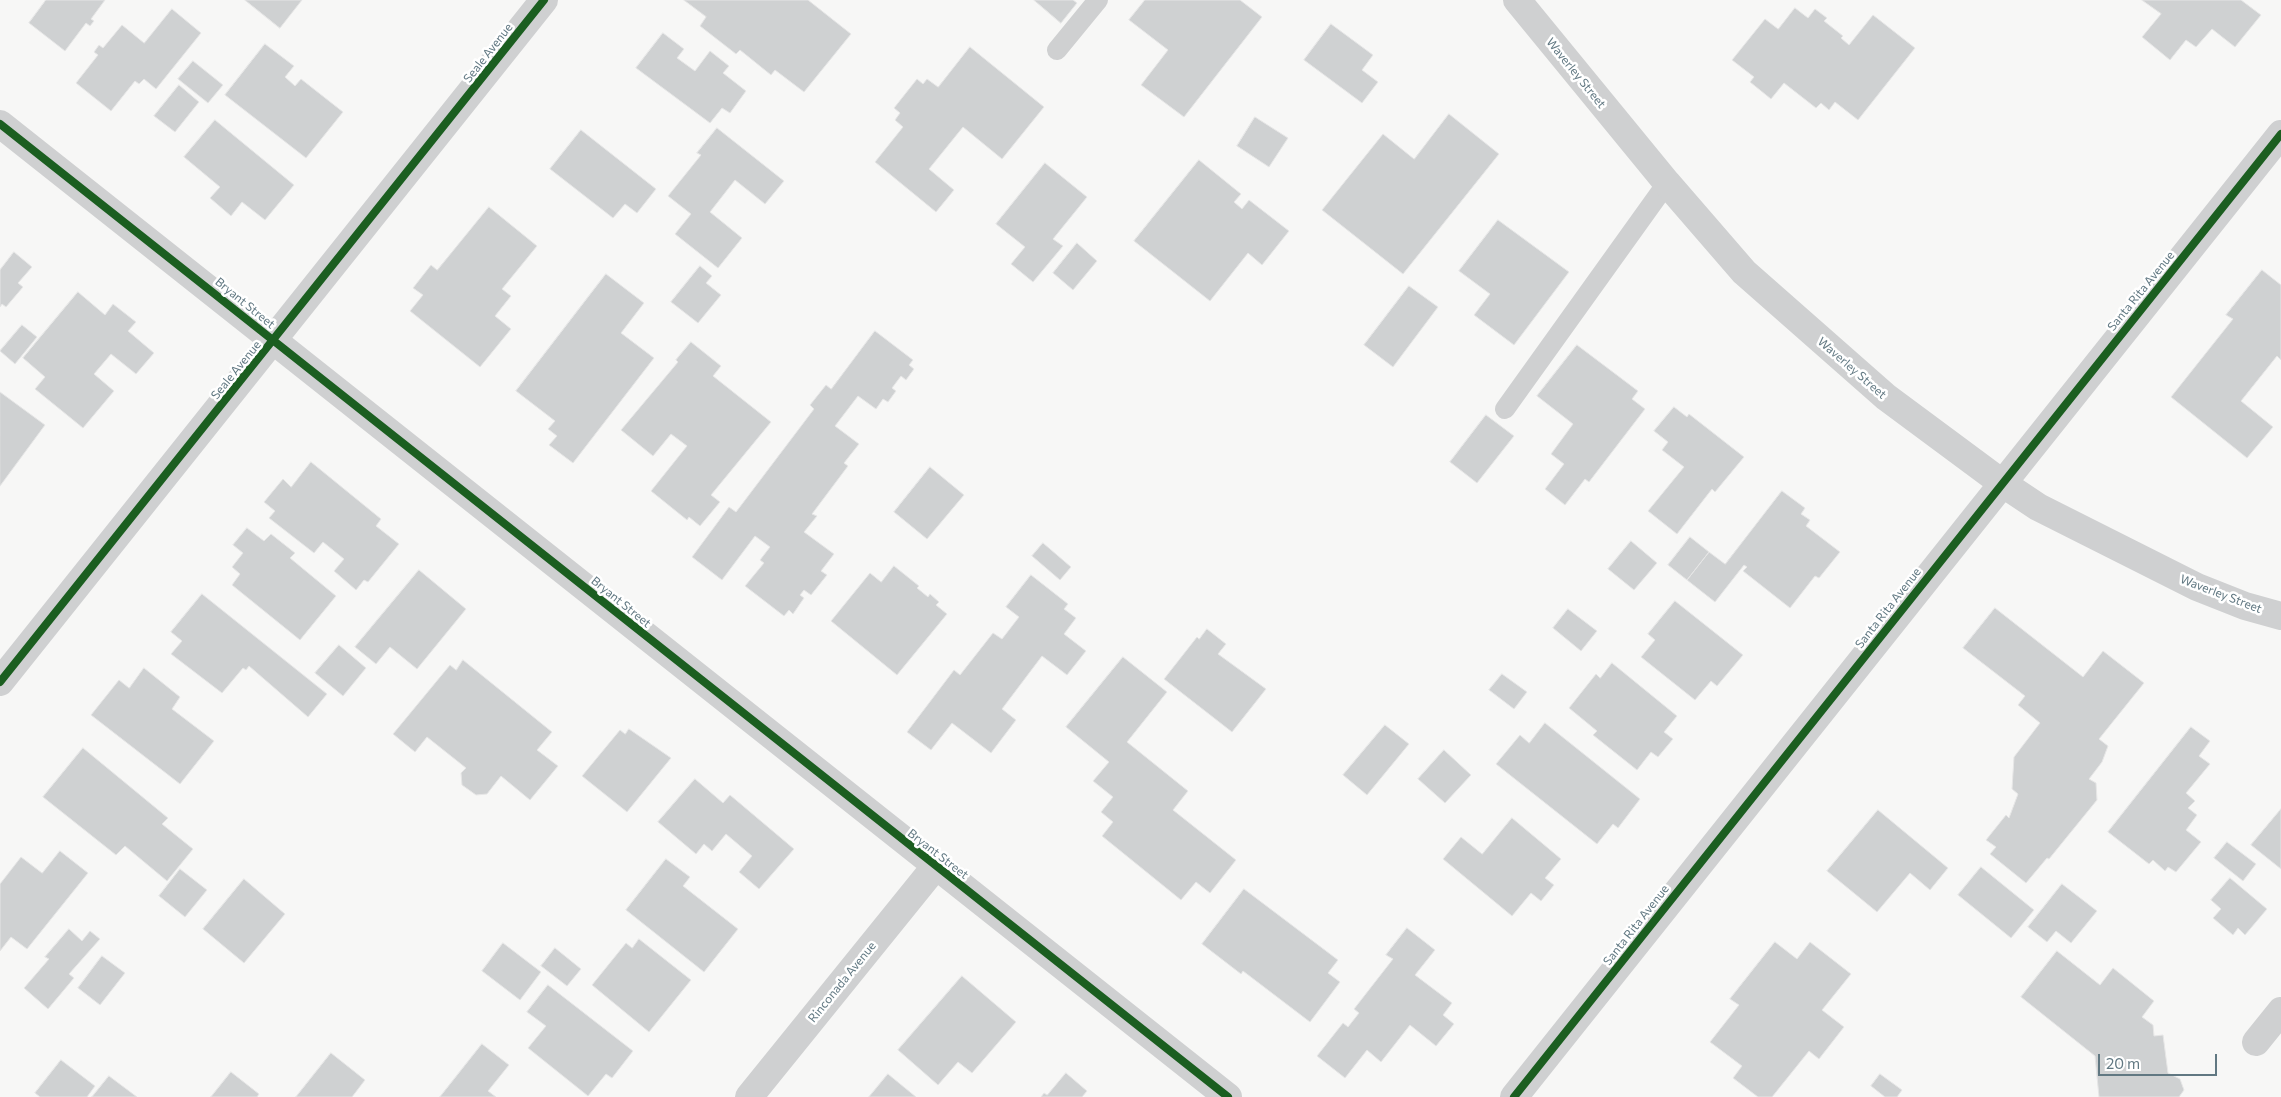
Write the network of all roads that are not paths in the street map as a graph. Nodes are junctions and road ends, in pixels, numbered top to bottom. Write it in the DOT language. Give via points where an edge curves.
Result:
graph roads {
  1 [pos="544,0"];
  2 [pos="1098,0"];
  3 [pos="1517,0"];
  4 [pos="1057,50"];
  5 [pos="0,124"];
  6 [pos="2281,134"];
  7 [pos="1667,183"];
  8 [pos="274,340"];
  9 [pos="1505,409"];
  10 [pos="2002,483"];
  11 [pos="2281,616"];
  12 [pos="0,682"];
  13 [pos="935,867"];
  14 [pos="2281,1011"];
  15 [pos="2256,1042"];
  16 [pos="749,1097"];
  17 [pos="1228,1097"];
  18 [pos="1514,1097"];
  1 -- 8 [label="street, Seale Avenue"];
  2 -- 4 [label="lane"];
  3 -- 7 [label="street, Waverley Street"];
  5 -- 8 [label="street, Bryant Street"];
  6 -- 10 [label="street, Santa Rita Avenue"];
  7 -- 9 [label="lane"];
  7 -- 10 [label="street, Waverley Street" via="1744,272 1785,309 1886,397"];
  8 -- 12 [label="street, Seale Avenue"];
  8 -- 13 [label="street, Bryant Street"];
  10 -- 11 [label="street, Waverley Street" via="2038,507 2197,587"];
  10 -- 18 [label="street, Santa Rita Avenue"];
  13 -- 16 [label="street, Rinconada Avenue"];
  13 -- 17 [label="street, Bryant Street"];
  14 -- 15 [label="street"];
}
